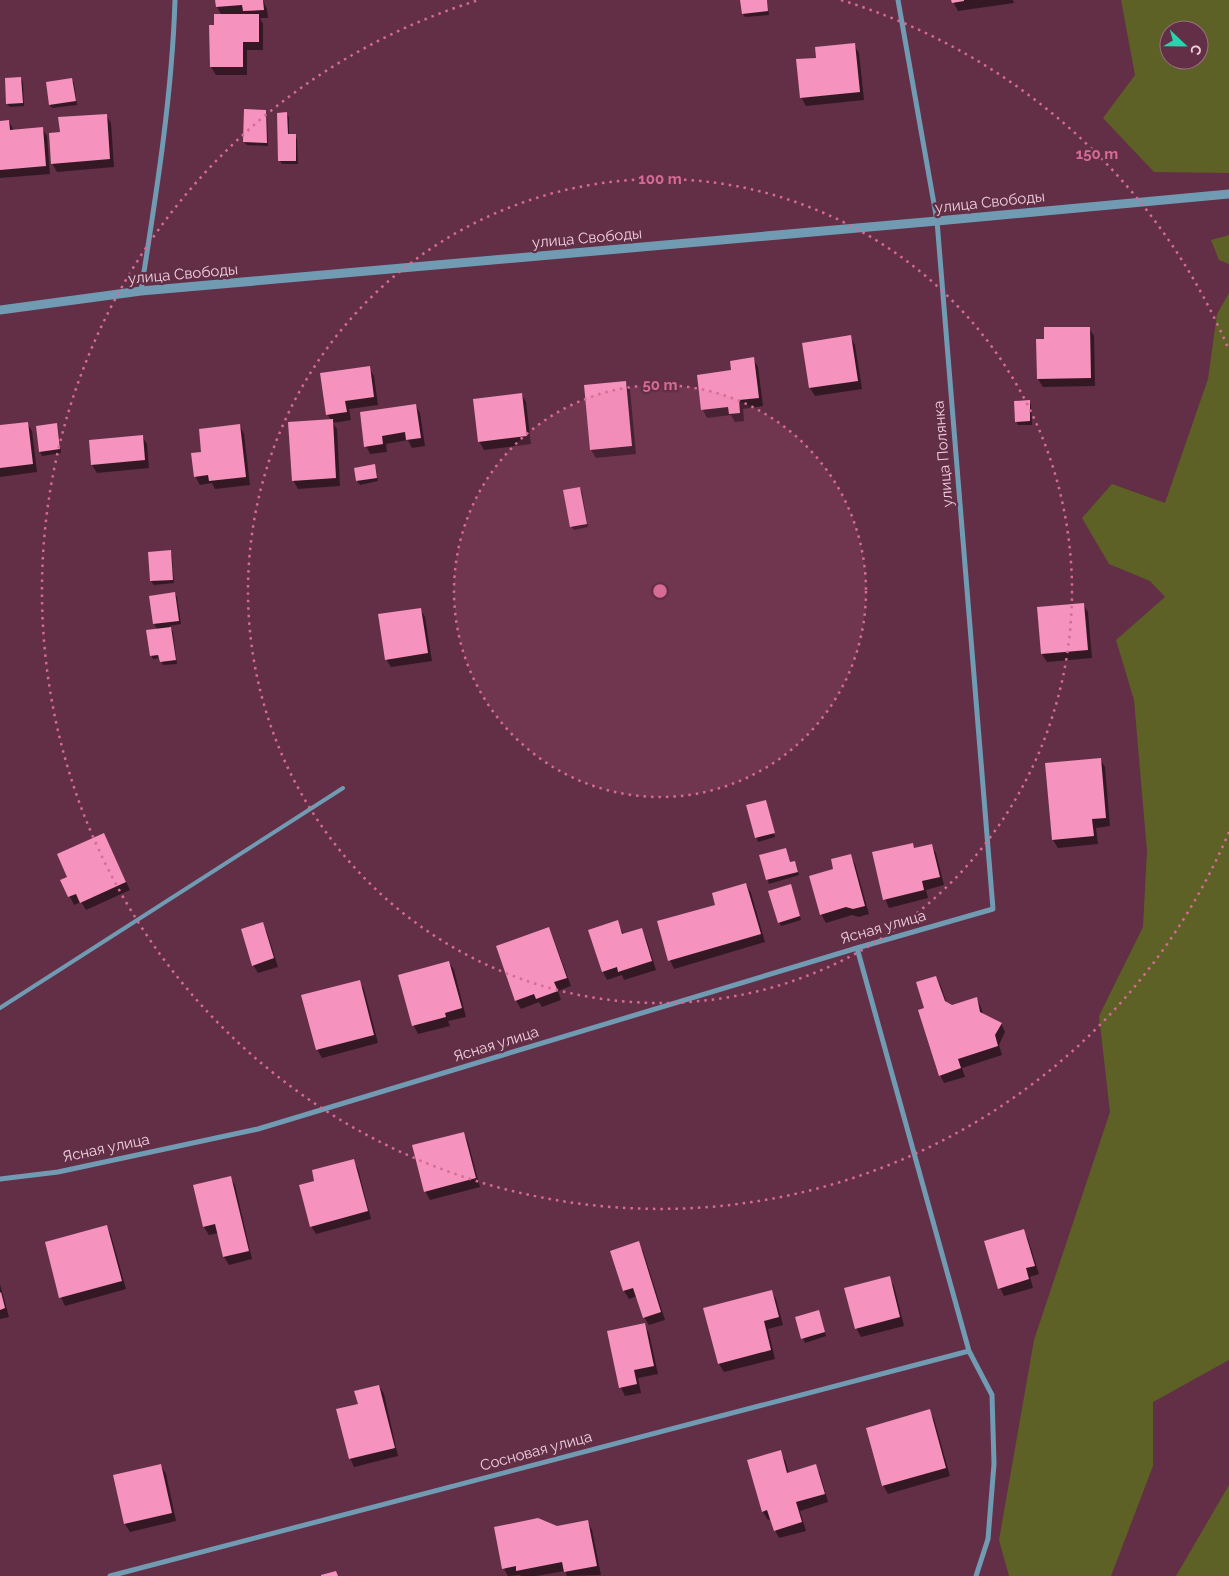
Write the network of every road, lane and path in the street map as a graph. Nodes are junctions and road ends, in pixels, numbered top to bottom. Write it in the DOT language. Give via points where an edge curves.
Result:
graph roads {
  1 [pos="175,0"];
  2 [pos="898,0"];
  3 [pos="1229,194"];
  4 [pos="937,221"];
  5 [pos="141,291"];
  6 [pos="0,310"];
  7 [pos="343,788"];
  8 [pos="993,909"];
  9 [pos="857,948"];
  10 [pos="0,1008"];
  11 [pos="0,1179"];
  12 [pos="969,1351"];
  13 [pos="110,1576"];
  14 [pos="976,1576"];
  1 -- 5 [label="street" via="157,187"];
  2 -- 4 [label="street, улица Полянка"];
  3 -- 4 [label="street, улица Свободы"];
  4 -- 5 [label="street, улица Свободы"];
  4 -- 8 [label="street, улица Полянка"];
  5 -- 6 [label="street, улица Свободы"];
  7 -- 10 [label="lane"];
  8 -- 9 [label="street, Ясная улица"];
  9 -- 11 [label="street, Ясная улица" via="258,1129 58,1172"];
  9 -- 12 [label="street"];
  12 -- 13 [label="street, Сосновая улица"];
  12 -- 14 [label="street" via="992,1395 994,1464 988,1539"];
}
